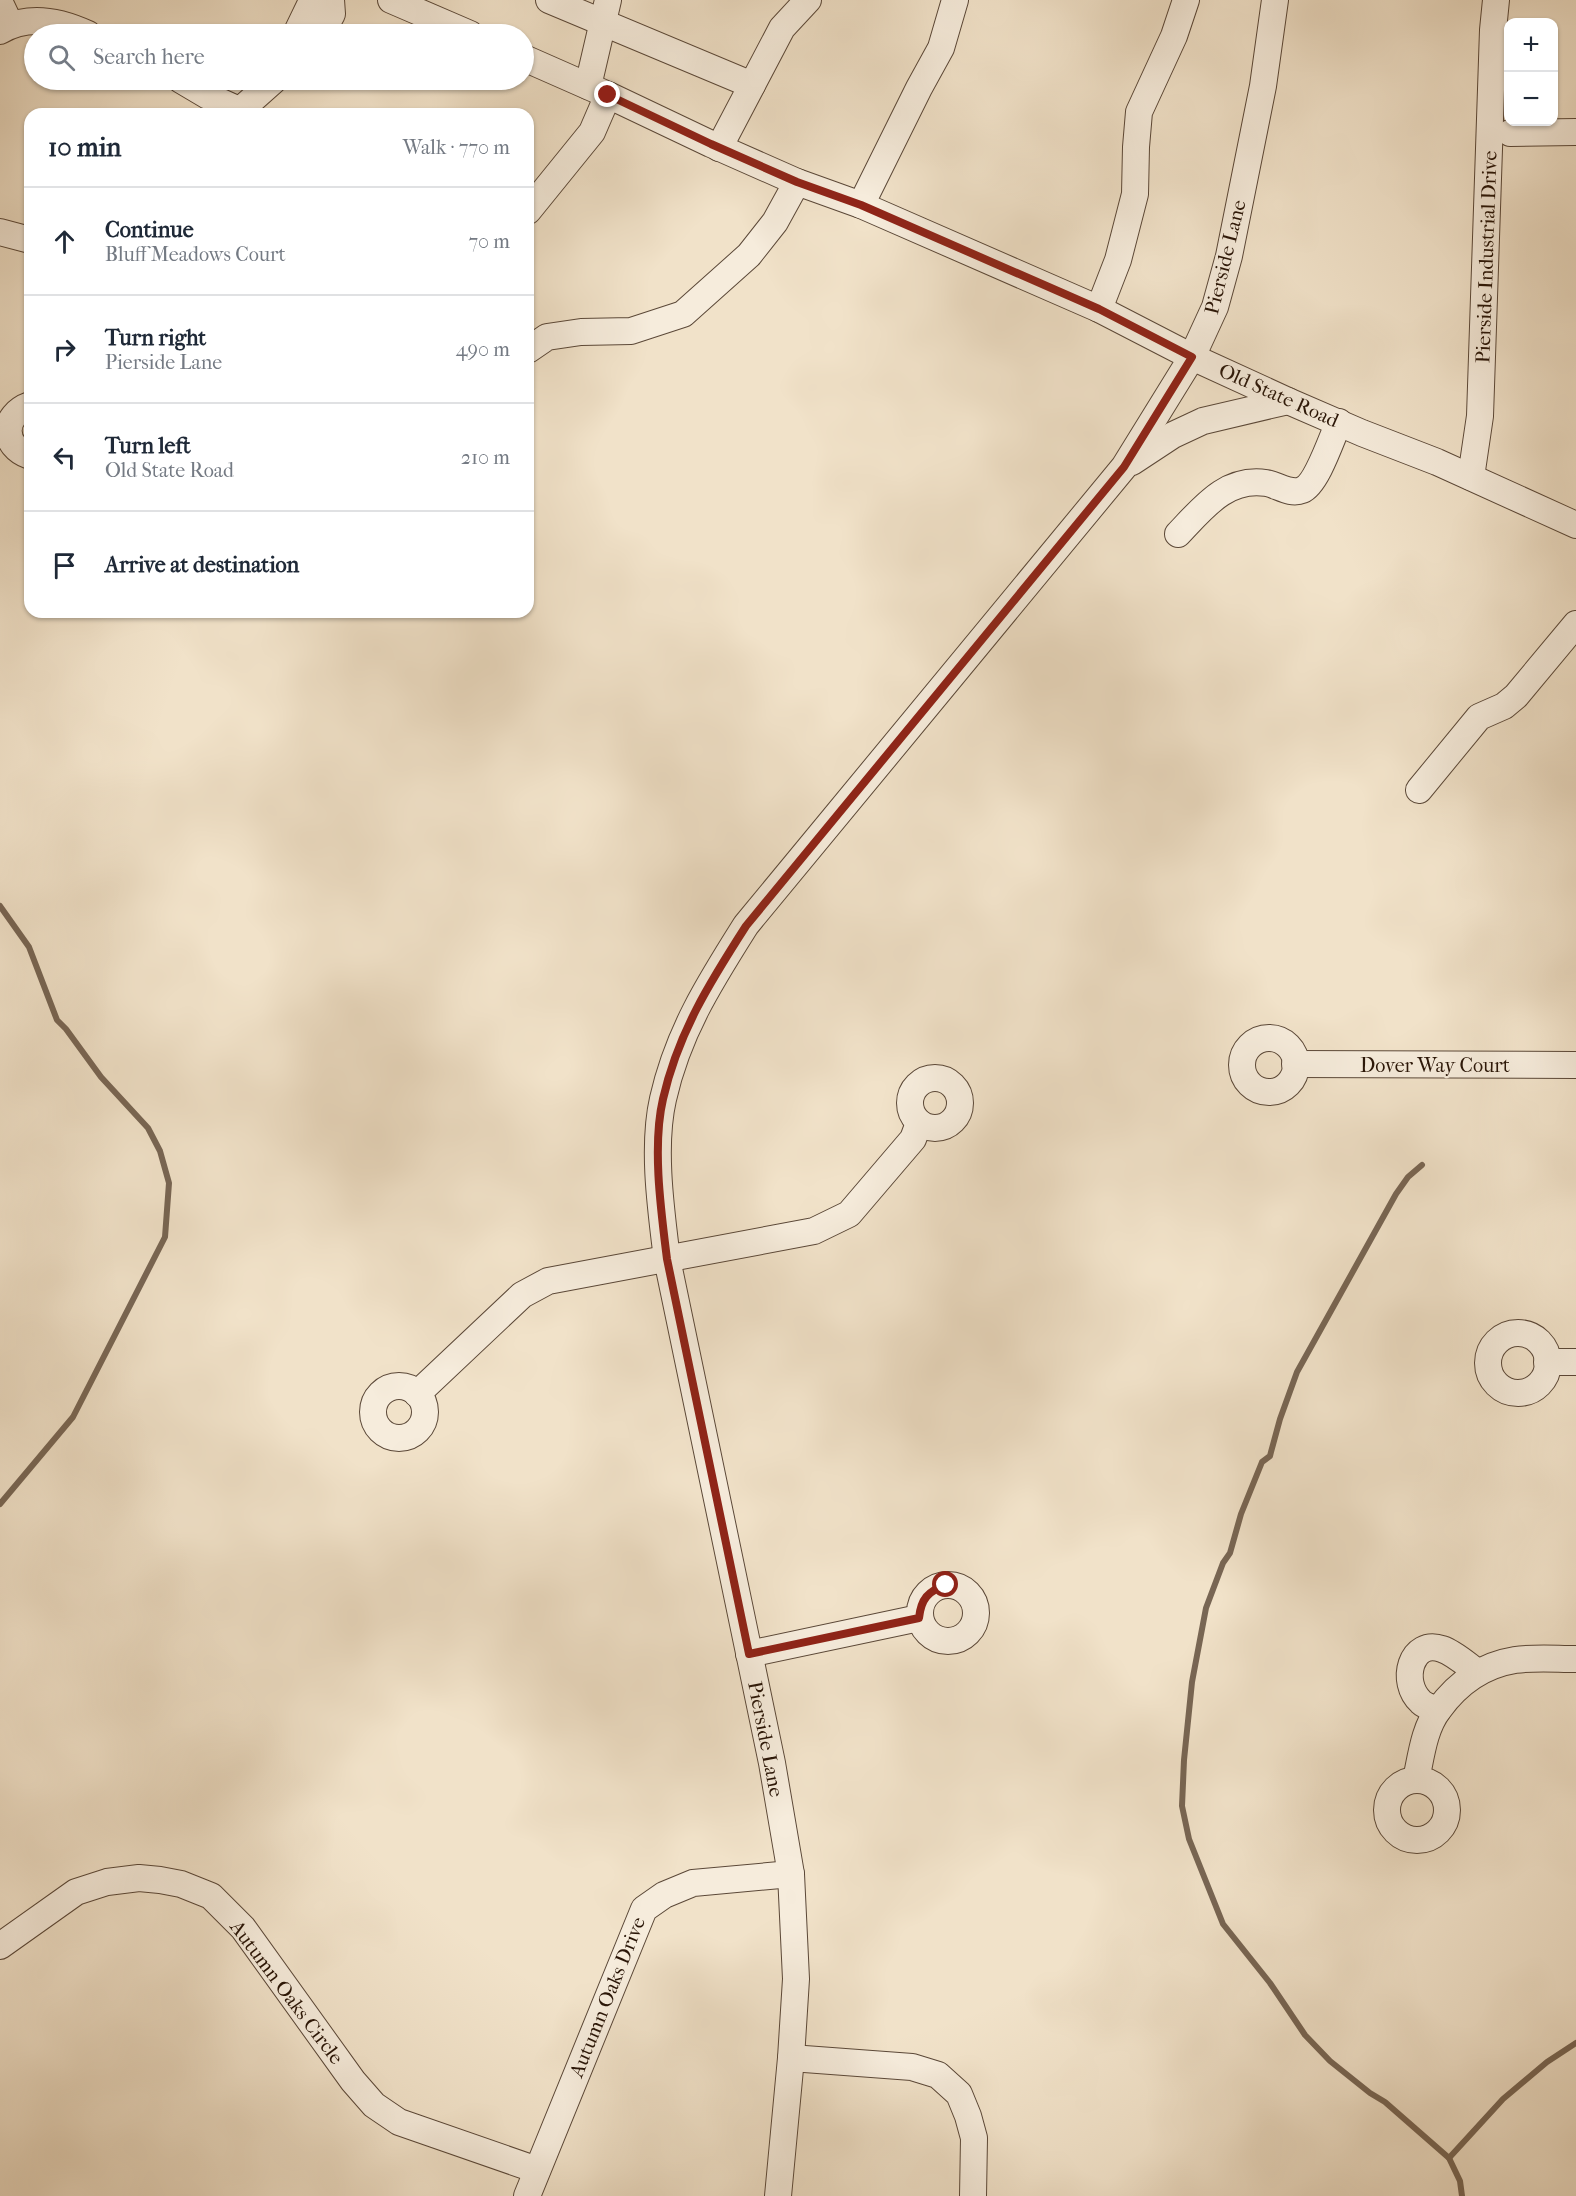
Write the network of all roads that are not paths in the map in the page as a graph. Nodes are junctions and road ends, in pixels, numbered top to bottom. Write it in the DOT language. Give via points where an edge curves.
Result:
graph roads {
  1 [pos="329,0"];
  2 [pos="808,0"];
  3 [pos="955,0"];
  4 [pos="1186,0"];
  5 [pos="1275,0"];
  6 [pos="1496,0"];
  7 [pos="552,1"];
  8 [pos="406,3"];
  9 [pos="606,12"];
  10 [pos="3,19"];
  11 [pos="55,24"];
  12 [pos="301,24"];
  13 [pos="326,24"];
  14 [pos="449,24"];
  15 [pos="534,62"];
  16 [pos="752,85"];
  17 [pos="198,90"];
  18 [pos="262,90"];
  19 [pos="598,91"];
  20 [pos="230,108"];
  21 [pos="242,108"];
  22 [pos="1576,132"];
  23 [pos="1510,133"];
  24 [pos="719,148"];
  25 [pos="797,182"];
  26 [pos="534,204"];
  27 [pos="861,205"];
  28 [pos="0,232"];
  29 [pos="24,238"];
  30 [pos="1099,309"];
  31 [pos="534,346"];
  32 [pos="1192,357"];
  33 [pos="1288,401"];
  34 [pos="24,407"];
  35 [pos="1339,422"];
  36 [pos="24,453"];
  37 [pos="1124,467"];
  38 [pos="1471,477"];
  39 [pos="1576,525"];
  40 [pos="1178,534"];
  41 [pos="1576,624"];
  42 [pos="1419,790"];
  43 [pos="1295,1064"];
  44 [pos="1576,1065"];
  45 [pos="919,1123"];
  46 [pos="667,1259"];
  47 [pos="1547,1362"];
  48 [pos="1576,1362"];
  49 [pos="417,1394"];
  50 [pos="919,1618"];
  51 [pos="749,1654"];
  52 [pos="1576,1659"];
  53 [pos="1477,1672"];
  54 [pos="1438,1710"];
  55 [pos="1416,1780"];
  56 [pos="791,1874"];
  57 [pos="0,1946"];
  58 [pos="791,2058"];
  59 [pos="537,2170"];
  60 [pos="527,2196"];
  61 [pos="778,2196"];
  62 [pos="973,2196"];
  1 -- 12 [label="street" via="310,5"];
  1 -- 13 [label="street" via="332,14"];
  2 -- 16 [label="street" via="782,28"];
  3 -- 27 [label="street" via="941,48"];
  4 -- 30 [label="street" via="1140,112 1136,194 1118,260"];
  5 -- 32 [label="street, Pierside Lane" via="1263,86 1229,256 1215,307"];
  6 -- 38 [label="street, Pierside Industrial Drive" via="1480,416"];
  7 -- 9 [label="street"];
  8 -- 14 [label="street"];
  9 -- 16 [label="street"];
  9 -- 19 [label="street"];
  10 -- 11 [label="street"];
  15 -- 19 [label="street, Old State Road"];
  16 -- 24 [label="street"];
  17 -- 20 [label="street"];
  18 -- 21 [label="street"];
  19 -- 24 [label="street, Old State Road"];
  19 -- 26 [label="street" via="592,132"];
  22 -- 23 [label="street"];
  24 -- 25 [label="street, Old State Road"];
  25 -- 27 [label="street, Old State Road"];
  25 -- 31 [label="street" via="775,222 749,255 683,314 631,331 547,337"];
  27 -- 30 [label="street, Old State Road"];
  28 -- 29 [label="street"];
  30 -- 32 [label="street, Old State Road"];
  32 -- 33 [label="street, Old State Road"];
  32 -- 37 [label="street, Pierside Lane"];
  33 -- 35 [label="street, Old State Road"];
  33 -- 37 [label="street" via="1203,421"];
  34 -- 36 [label="street" via="15,414 9,431 15,448"];
  35 -- 38 [label="street, Old State Road"];
  35 -- 40 [label="street" via="1317,473 1302,490 1291,491 1267,483 1227,488"];
  37 -- 46 [label="street, Pierside Lane" via="746,926 707,987 680,1043 663,1100 658,1150"];
  38 -- 39 [label="street, Old State Road"];
  41 -- 42 [label="street" via="1516,696 1479,717"];
  43 -- 44 [label="street, Dover Way Court"];
  45 -- 46 [label="street" via="913,1139 849,1214 814,1231"];
  46 -- 49 [label="street" via="548,1281 522,1295"];
  46 -- 51 [label="street, Pierside Lane"];
  47 -- 48 [label="street"];
  50 -- 51 [label="street"];
  51 -- 56 [label="street, Pierside Lane"];
  52 -- 53 [label="street" via="1518,1659"];
  53 -- 54 [label="street"];
  53 -- 54 [label="street" via="1441,1648 1431,1647 1419,1653 1409,1671 1412,1690 1423,1704"];
  54 -- 55 [label="street" via="1424,1742"];
  56 -- 58 [label="street, Pierside Lane" via="796,1979"];
  56 -- 59 [label="street, Autumn Oaks Drive" via="693,1883 644,1909"];
  57 -- 59 [label="street, Autumn Oaks Circle" via="76,1892 107,1882 160,1880 211,1896 243,1929 374,2105 399,2122"];
  58 -- 61 [label="street, Pierside Lane"];
  58 -- 62 [label="street" via="912,2067 938,2076 959,2094 968,2116 974,2138"];
  59 -- 60 [label="street, Autumn Oaks Drive"];
}
